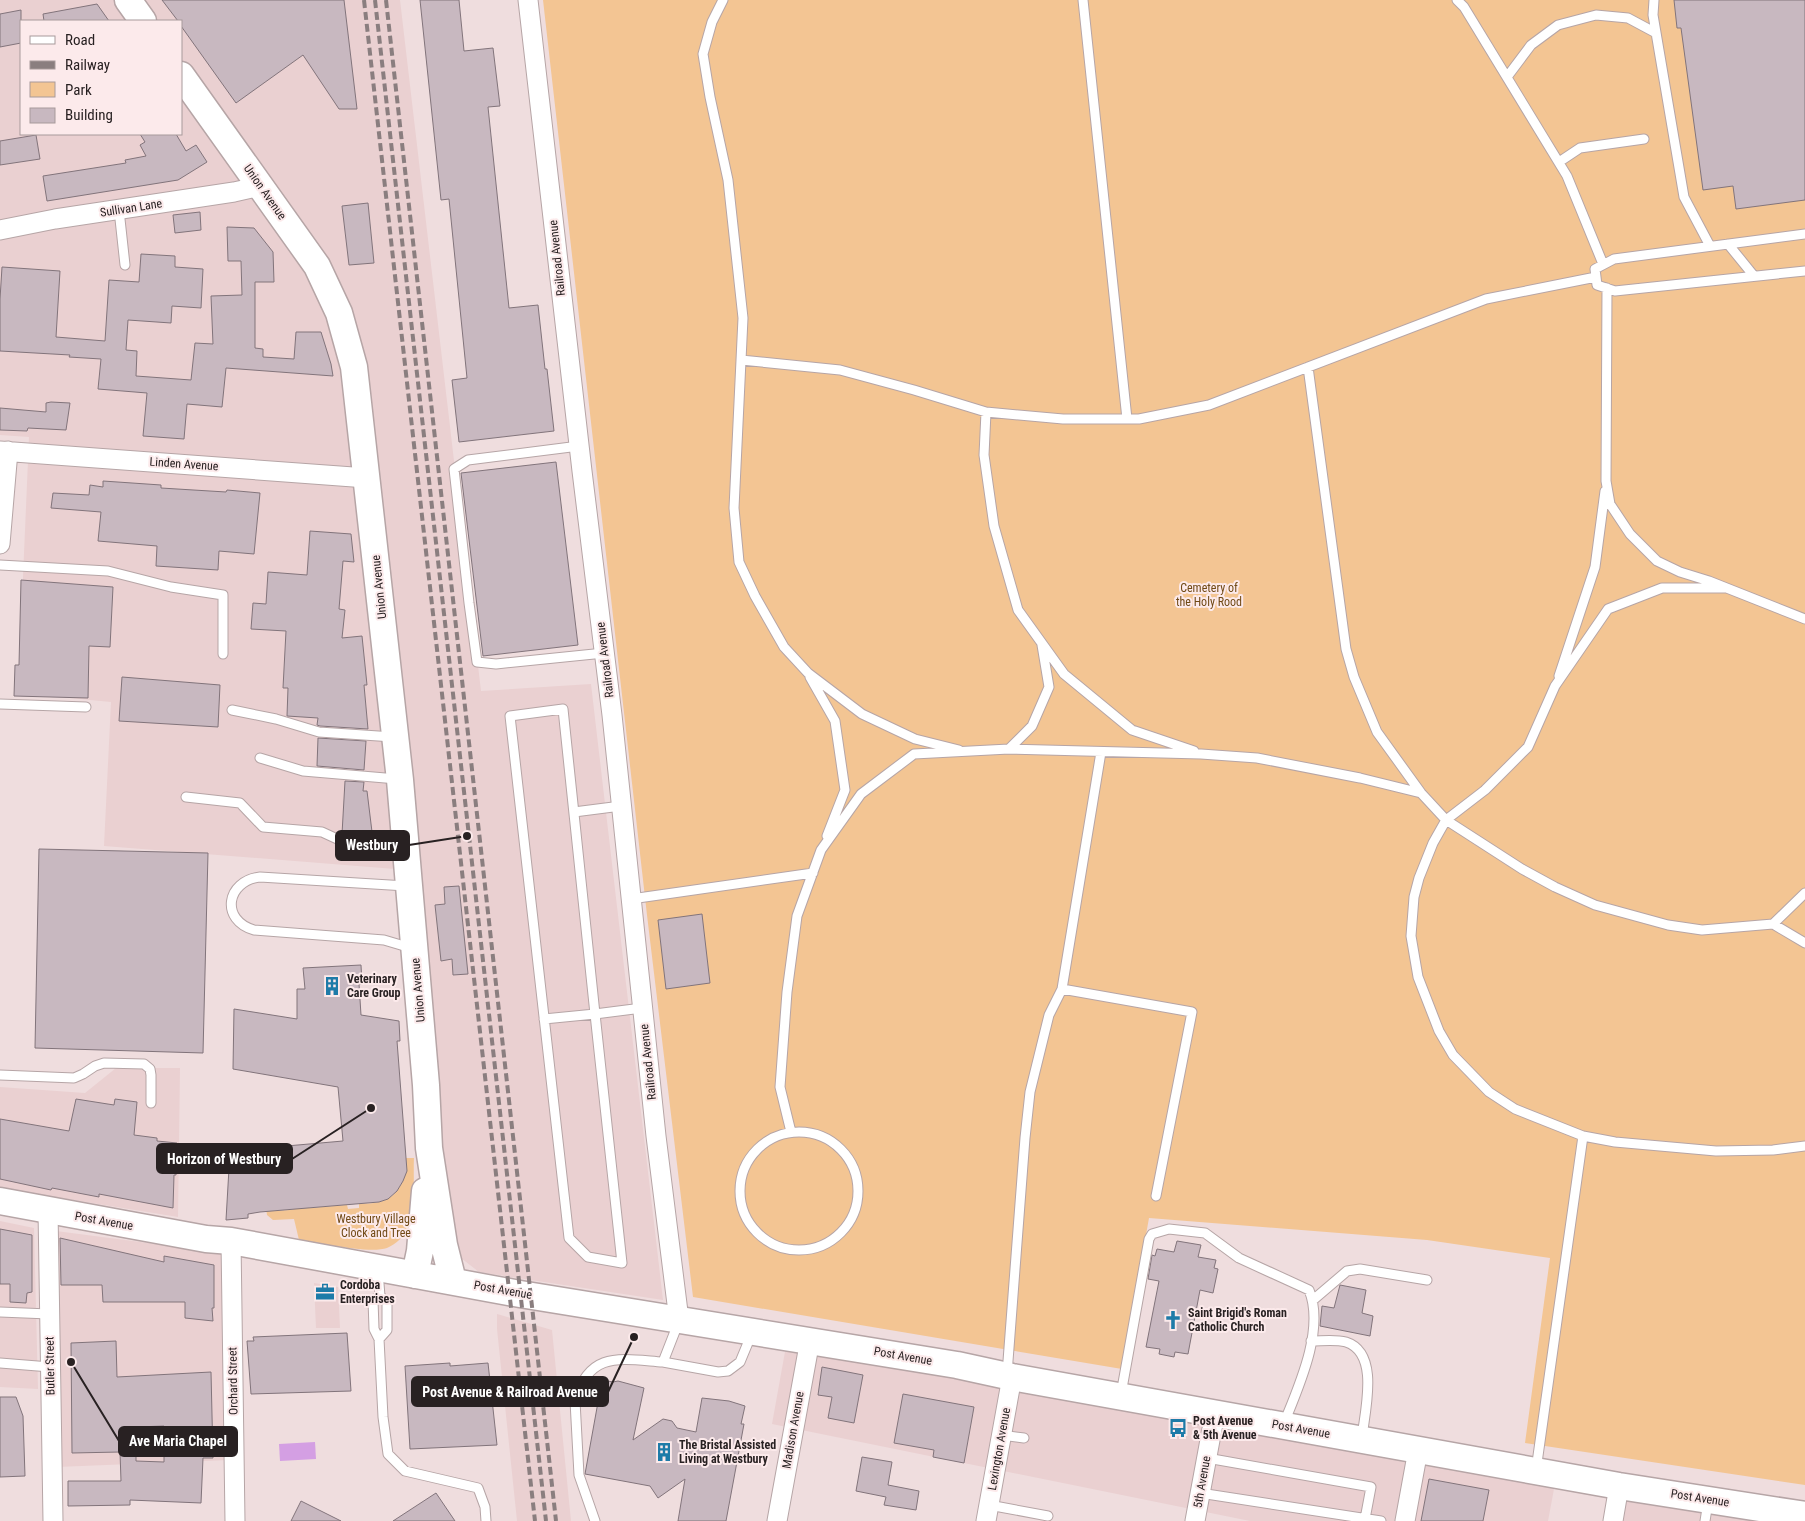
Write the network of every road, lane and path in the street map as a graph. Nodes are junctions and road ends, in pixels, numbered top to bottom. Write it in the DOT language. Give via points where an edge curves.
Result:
graph roads {
  1 [pos="128,0"];
  2 [pos="528,0"];
  3 [pos="722,0"];
  4 [pos="1083,0"];
  5 [pos="1456,0"];
  6 [pos="1654,0"];
  7 [pos="142,20"];
  8 [pos="1656,33"];
  9 [pos="182,76"];
  10 [pos="1507,77"];
  11 [pos="1644,139"];
  12 [pos="1559,162"];
  13 [pos="262,186"];
  14 [pos="120,210"];
  15 [pos="0,230"];
  16 [pos="1805,234"];
  17 [pos="1728,244"];
  18 [pos="1710,246"];
  19 [pos="1603,264"];
  20 [pos="125,265"];
  21 [pos="1805,271"];
  22 [pos="1754,276"];
  23 [pos="1596,277"];
  24 [pos="1607,288"];
  25 [pos="741,360"];
  26 [pos="1308,367"];
  27 [pos="986,412"];
  28 [pos="1127,419"];
  29 [pos="579,446"];
  30 [pos="4,451"];
  31 [pos="367,478"];
  32 [pos="1606,481"];
  33 [pos="0,544"];
  34 [pos="0,565"];
  35 [pos="1725,588"];
  36 [pos="1805,619"];
  37 [pos="1042,643"];
  38 [pos="604,653"];
  39 [pos="223,654"];
  40 [pos="808,673"];
  41 [pos="1556,686"];
  42 [pos="0,704"];
  43 [pos="86,707"];
  44 [pos="232,710"];
  45 [pos="395,737"];
  46 [pos="1009,749"];
  47 [pos="969,752"];
  48 [pos="1101,752"];
  49 [pos="1202,754"];
  50 [pos="260,758"];
  51 [pos="400,780"];
  52 [pos="1421,794"];
  53 [pos="186,797"];
  54 [pos="621,806"];
  55 [pos="574,812"];
  56 [pos="1446,820"];
  57 [pos="406,848"];
  58 [pos="821,850"];
  59 [pos="812,874"];
  60 [pos="409,886"];
  61 [pos="1805,893"];
  62 [pos="631,899"];
  63 [pos="1773,924"];
  64 [pos="1805,943"];
  65 [pos="414,949"];
  66 [pos="1062,989"];
  67 [pos="642,1008"];
  68 [pos="595,1014"];
  69 [pos="544,1019"];
  70 [pos="0,1075"];
  71 [pos="151,1103"];
  72 [pos="791,1132"];
  73 [pos="1583,1136"];
  74 [pos="1805,1146"];
  75 [pos="428,1148"];
  76 [pos="1156,1196"];
  77 [pos="0,1201"];
  78 [pos="48,1210"];
  79 [pos="231,1240"];
  80 [pos="378,1268"];
  81 [pos="415,1275"];
  82 [pos="1427,1280"];
  83 [pos="453,1281"];
  84 [pos="380,1296"];
  85 [pos="1313,1300"];
  86 [pos="0,1312"];
  87 [pos="49,1314"];
  88 [pos="679,1320"];
  89 [pos="753,1331"];
  90 [pos="379,1339"];
  91 [pos="810,1340"];
  92 [pos="1311,1341"];
  93 [pos="663,1362"];
  94 [pos="0,1363"];
  95 [pos="50,1367"];
  96 [pos="1009,1376"];
  97 [pos="1120,1396"];
  98 [pos="1215,1413"];
  99 [pos="1283,1425"];
  100 [pos="1001,1435"];
  101 [pos="1024,1438"];
  102 [pos="1362,1440"];
  103 [pos="1418,1450"];
  104 [pos="1207,1458"];
  105 [pos="1535,1471"];
  106 [pos="1619,1486"];
  107 [pos="1200,1493"];
  108 [pos="1707,1510"];
  109 [pos="987,1513"];
  110 [pos="1805,1515"];
  111 [pos="1048,1516"];
  112 [pos="1365,1519"];
  113 [pos="53,1521"];
  114 [pos="235,1521"];
  115 [pos="486,1521"];
  116 [pos="595,1521"];
  117 [pos="777,1521"];
  118 [pos="1195,1521"];
  119 [pos="1381,1521"];
  120 [pos="1404,1521"];
  121 [pos="1613,1521"];
  1 -- 7 [label="main road"];
  2 -- 29 [label="street, Railroad Avenue"];
  3 -- 25 [label="lane" via="703,54 728,180 743,318"];
  4 -- 28 [label="lane"];
  5 -- 10 [label="lane" via="1464,7"];
  6 -- 8 [label="lane"];
  8 -- 10 [label="lane" via="1628,18 1596,15 1558,25 1531,45"];
  8 -- 18 [label="lane" via="1684,197"];
  9 -- 13 [label="main road, Union Avenue"];
  10 -- 12 [label="lane"];
  11 -- 12 [label="lane" via="1580,148"];
  12 -- 19 [label="lane"];
  13 -- 14 [label="street, Sullivan Lane"];
  13 -- 31 [label="main road, Union Avenue" via="316,266 339,313 354,367"];
  14 -- 15 [label="street, Sullivan Lane"];
  14 -- 20 [label="lane"];
  16 -- 17 [label="lane"];
  17 -- 18 [label="lane"];
  17 -- 22 [label="lane"];
  18 -- 19 [label="lane" via="1614,258"];
  19 -- 23 [label="lane" via="1595,269"];
  21 -- 22 [label="lane"];
  22 -- 24 [label="lane" via="1615,291"];
  23 -- 24 [label="lane" via="1596,285"];
  23 -- 26 [label="lane" via="1486,299"];
  24 -- 32 [label="lane"];
  25 -- 27 [label="lane" via="840,370"];
  25 -- 40 [label="lane" via="734,508 739,562 784,647"];
  26 -- 28 [label="lane" via="1209,405"];
  26 -- 52 [label="lane" via="1346,650 1377,732"];
  27 -- 28 [label="lane" via="1063,419"];
  27 -- 37 [label="lane" via="984,455 994,526 1018,610"];
  29 -- 38 [label="street, Railroad Avenue"];
  29 -- 38 [label="lane" via="468,460 454,469 469,603 477,662 496,664"];
  30 -- 31 [label="street, Linden Avenue"];
  30 -- 33 [label="street"];
  31 -- 45 [label="main road, Union Avenue"];
  32 -- 35 [label="lane" via="1610,504 1630,534 1657,561"];
  32 -- 41 [label="lane" via="1594,567"];
  34 -- 39 [label="lane" via="108,571 172,587 223,595"];
  35 -- 36 [label="lane"];
  35 -- 41 [label="lane" via="1662,588 1608,609"];
  37 -- 46 [label="lane" via="1049,687 1032,726"];
  37 -- 49 [label="lane" via="1064,674 1132,730"];
  38 -- 54 [label="street, Railroad Avenue"];
  40 -- 47 [label="lane" via="862,714 915,739"];
  40 -- 58 [label="lane" via="835,721 845,790"];
  41 -- 56 [label="lane" via="1528,747 1485,790"];
  42 -- 43 [label="lane"];
  44 -- 45 [label="lane" via="319,732"];
  45 -- 51 [label="main road, Union Avenue"];
  46 -- 47 [label="lane"];
  46 -- 48 [label="lane"];
  47 -- 58 [label="lane" via="914,754 861,794"];
  48 -- 49 [label="lane"];
  48 -- 66 [label="lane"];
  49 -- 52 [label="lane" via="1257,758 1360,778"];
  50 -- 51 [label="lane" via="303,771"];
  51 -- 57 [label="main road, Union Avenue"];
  52 -- 56 [label="lane"];
  53 -- 57 [label="lane" via="240,803 263,826 322,832 361,850"];
  54 -- 55 [label="lane"];
  54 -- 62 [label="street, Railroad Avenue"];
  55 -- 68 [label="lane"];
  55 -- 69 [label="lane" via="563,709 510,716"];
  56 -- 63 [label="lane" via="1522,869 1595,905 1668,925 1702,930"];
  56 -- 73 [label="lane" via="1433,843 1414,897 1411,936 1418,977 1439,1031 1453,1055 1489,1092 1515,1108"];
  57 -- 60 [label="main road, Union Avenue"];
  58 -- 59 [label="lane"];
  59 -- 62 [label="lane"];
  59 -- 72 [label="lane" via="797,916 787,992 780,1087"];
  60 -- 65 [label="main road, Union Avenue"];
  60 -- 65 [label="lane" via="250,878 236,888 231,905 238,922 254,930 384,940"];
  61 -- 63 [label="lane"];
  62 -- 67 [label="street, Railroad Avenue"];
  63 -- 64 [label="lane"];
  65 -- 75 [label="main road, Union Avenue"];
  66 -- 76 [label="lane" via="1192,1012"];
  66 -- 96 [label="lane" via="1049,1015 1030,1092 1024,1138"];
  67 -- 68 [label="lane"];
  67 -- 88 [label="street, Railroad Avenue"];
  68 -- 69 [label="lane"];
  68 -- 69 [label="lane" via="622,1263 588,1257 569,1238"];
  70 -- 71 [label="lane" via="74,1078 104,1063 144,1064 152,1075"];
  72 -- 72 [label="lane" via="773,1137 757,1148 746,1163 740,1182 740,1201 746,1219 758,1234 774,1245 792,1250 812,1249 830,1241 845,1228 855,1210 857,1184 844,1153 830,1140 811,1132"];
  73 -- 74 [label="lane" via="1648,1146 1716,1151"];
  73 -- 105 [label="lane"];
  75 -- 81 [label="main road, Union Avenue" via="420,1251"];
  75 -- 83 [label="main road, Union Avenue"];
  77 -- 78 [label="main road, Post Avenue"];
  78 -- 79 [label="main road, Post Avenue" via="206,1239"];
  78 -- 87 [label="street, Butler Street"];
  79 -- 80 [label="main road, Post Avenue"];
  79 -- 114 [label="street, Orchard Street"];
  80 -- 81 [label="main road, Post Avenue"];
  80 -- 84 [label="lane"];
  81 -- 83 [label="main road, Post Avenue"];
  82 -- 85 [label="lane" via="1360,1269 1347,1271"];
  83 -- 88 [label="main road, Post Avenue"];
  84 -- 90 [label="lane" via="373,1300 374,1329"];
  84 -- 90 [label="lane" via="386,1302 387,1330"];
  85 -- 92 [label="lane"];
  85 -- 97 [label="lane" via="1309,1290 1238,1258 1205,1233 1169,1229 1152,1234"];
  86 -- 87 [label="lane"];
  87 -- 95 [label="street, Butler Street"];
  88 -- 89 [label="main road, Post Avenue"];
  88 -- 93 [label="lane"];
  89 -- 91 [label="main road, Post Avenue"];
  89 -- 93 [label="lane" via="740,1362 728,1372"];
  90 -- 115 [label="lane" via="388,1454 405,1471 478,1488"];
  91 -- 96 [label="main road, Post Avenue"];
  91 -- 117 [label="street, Madison Avenue"];
  92 -- 99 [label="lane" via="1303,1376"];
  92 -- 102 [label="lane" via="1345,1342 1359,1348 1365,1358 1367,1387"];
  93 -- 116 [label="lane" via="610,1360 585,1376 578,1390 575,1402 579,1475"];
  94 -- 95 [label="lane"];
  95 -- 113 [label="street, Butler Street"];
  96 -- 97 [label="main road, Post Avenue"];
  96 -- 100 [label="street, Lexington Avenue"];
  97 -- 98 [label="main road, Post Avenue"];
  98 -- 99 [label="main road, Post Avenue"];
  98 -- 104 [label="street, 5th Avenue"];
  99 -- 102 [label="main road, Post Avenue"];
  100 -- 101 [label="lane"];
  100 -- 109 [label="street, Lexington Avenue"];
  102 -- 103 [label="main road, Post Avenue"];
  103 -- 105 [label="main road, Post Avenue"];
  103 -- 120 [label="street"];
  104 -- 107 [label="street, 5th Avenue"];
  104 -- 112 [label="lane" via="1371,1487"];
  105 -- 106 [label="main road, Post Avenue"];
  106 -- 108 [label="main road, Post Avenue"];
  106 -- 121 [label="street"];
  107 -- 112 [label="lane"];
  107 -- 118 [label="street, 5th Avenue"];
  108 -- 110 [label="main road, Post Avenue"];
  109 -- 111 [label="lane"];
  112 -- 119 [label="lane"];
}
